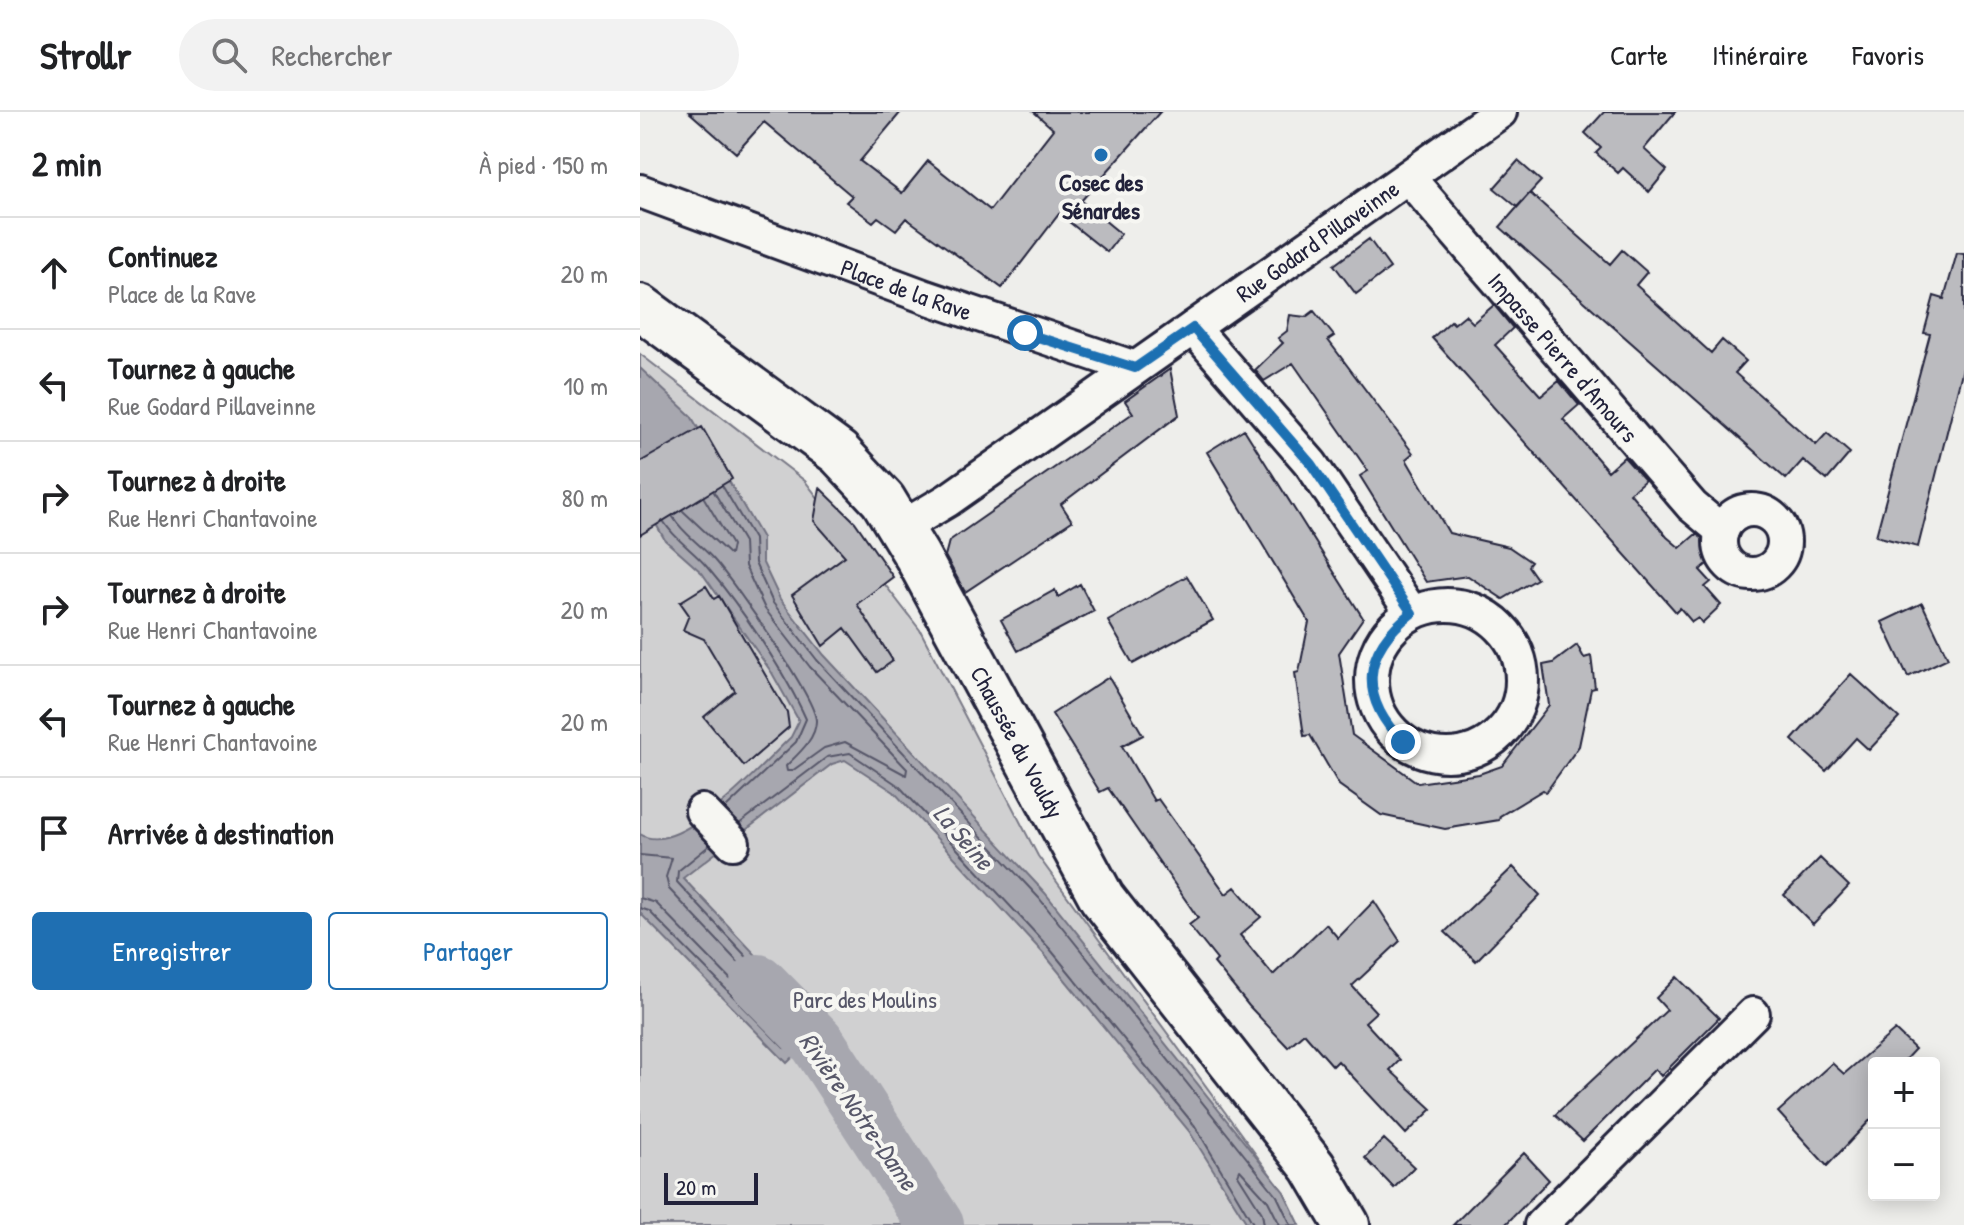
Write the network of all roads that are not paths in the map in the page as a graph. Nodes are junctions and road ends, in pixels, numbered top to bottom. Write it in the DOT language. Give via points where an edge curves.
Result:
graph roads {
  1 [pos="1500,112"];
  2 [pos="1408,177"];
  3 [pos="640,191"];
  4 [pos="640,307"];
  5 [pos="1193,328"];
  6 [pos="1135,368"];
  7 [pos="901,528"];
  8 [pos="1722,531"];
  9 [pos="1412,613"];
  10 [pos="702,811"];
  11 [pos="733,843"];
  12 [pos="1753,1014"];
  13 [pos="1347,1225"];
  14 [pos="1541,1225"];
  1 -- 2 [label="street, Rue Godard Pillaveinne"];
  2 -- 5 [label="street, Rue Godard Pillaveinne"];
  2 -- 8 [label="street, Impasse Pierre d'Amours" via="1692,506"];
  3 -- 6 [label="street, Place de la Rave" via="954,308"];
  4 -- 7 [label="street, Chaussée du Vouldy" via="839,453"];
  5 -- 6 [label="street, Rue Godard Pillaveinne"];
  5 -- 9 [label="street" via="1311,464"];
  6 -- 7 [label="street"];
  7 -- 13 [label="street, Chaussée du Vouldy" via="1102,898 1313,1167"];
  9 -- 9 [label="street" via="1435,605 1459,605 1501,627 1515,647 1523,670 1514,717 1499,736 1477,750 1452,756 1426,753 1403,742 1379,712 1371,675 1377,650 1391,628"];
  10 -- 11 [label="street"];
  12 -- 14 [label="street"];
}
